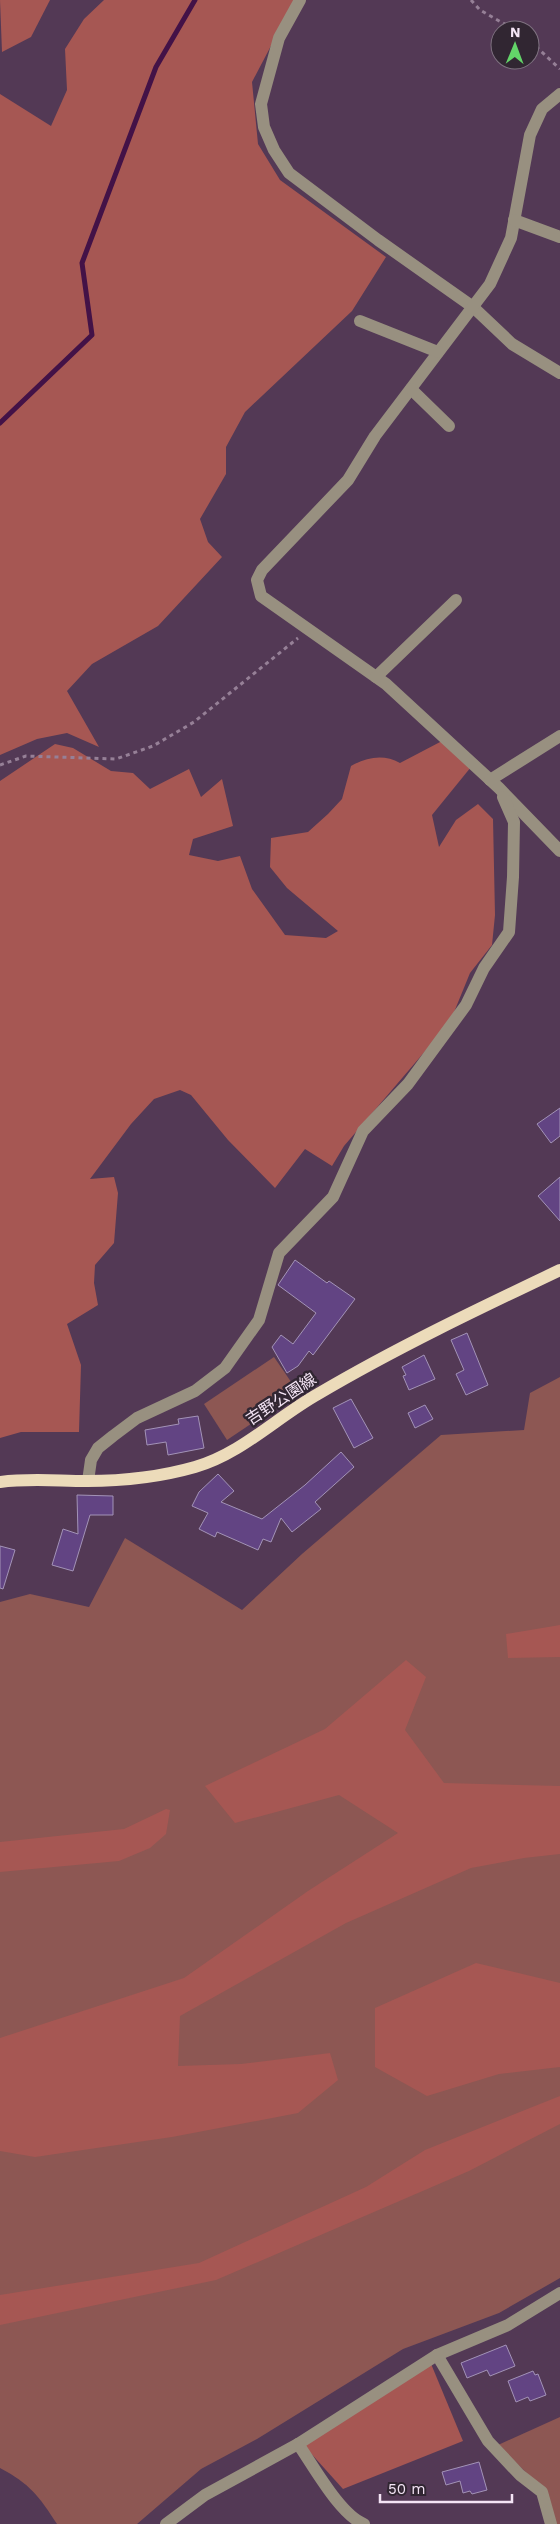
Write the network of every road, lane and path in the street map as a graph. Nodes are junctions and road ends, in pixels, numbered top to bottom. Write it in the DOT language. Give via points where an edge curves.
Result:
graph roads {
  1 [pos="300,0"];
  2 [pos="471,0"];
  3 [pos="498,20"];
  4 [pos="540,50"];
  5 [pos="560,69"];
  6 [pos="560,94"];
  7 [pos="514,220"];
  8 [pos="560,237"];
  9 [pos="473,307"];
  10 [pos="360,321"];
  11 [pos="438,352"];
  12 [pos="560,373"];
  13 [pos="411,389"];
  14 [pos="449,426"];
  15 [pos="456,600"];
  16 [pos="310,629"];
  17 [pos="376,677"];
  18 [pos="560,736"];
  19 [pos="0,765"];
  20 [pos="494,784"];
  21 [pos="560,851"];
  22 [pos="560,1270"];
  23 [pos="88,1481"];
  24 [pos="0,1482"];
  25 [pos="560,2293"];
  26 [pos="436,2356"];
  27 [pos="298,2444"];
  28 [pos="166,2524"];
  29 [pos="364,2524"];
  30 [pos="552,2524"];
  1 -- 9 [label="street" via="279,38 261,104 264,128 274,150 289,173"];
  2 -- 3 [label="path" via="480,10"];
  4 -- 5 [label="path"];
  6 -- 7 [label="street" via="542,109 530,135"];
  7 -- 8 [label="street"];
  7 -- 9 [label="street" via="511,238 490,284"];
  9 -- 11 [label="street"];
  9 -- 12 [label="street" via="512,344"];
  10 -- 11 [label="street"];
  11 -- 13 [label="street"];
  13 -- 14 [label="street"];
  13 -- 16 [label="street" via="375,436 348,480 262,570 257,580 261,596"];
  15 -- 17 [label="street"];
  16 -- 17 [label="street"];
  16 -- 19 [label="path" via="194,722 153,746 116,759 26,756"];
  17 -- 20 [label="street"];
  18 -- 20 [label="street"];
  20 -- 21 [label="street"];
  20 -- 23 [label="street" via="514,822 509,932 484,968 466,1005 414,1076 362,1131 333,1196 279,1253 259,1320 225,1368 195,1391 137,1418 98,1448 91,1460"];
  22 -- 23 [label="main road, 吉野公園線" via="465,1315 317,1394 220,1458 174,1473"];
  23 -- 24 [label="main road, 吉野公園線" via="23,1479"];
  25 -- 26 [label="street" via="508,2324"];
  26 -- 27 [label="street"];
  26 -- 30 [label="street" via="488,2441 542,2492"];
  27 -- 28 [label="street" via="205,2495"];
  27 -- 29 [label="street" via="339,2502"];
}
